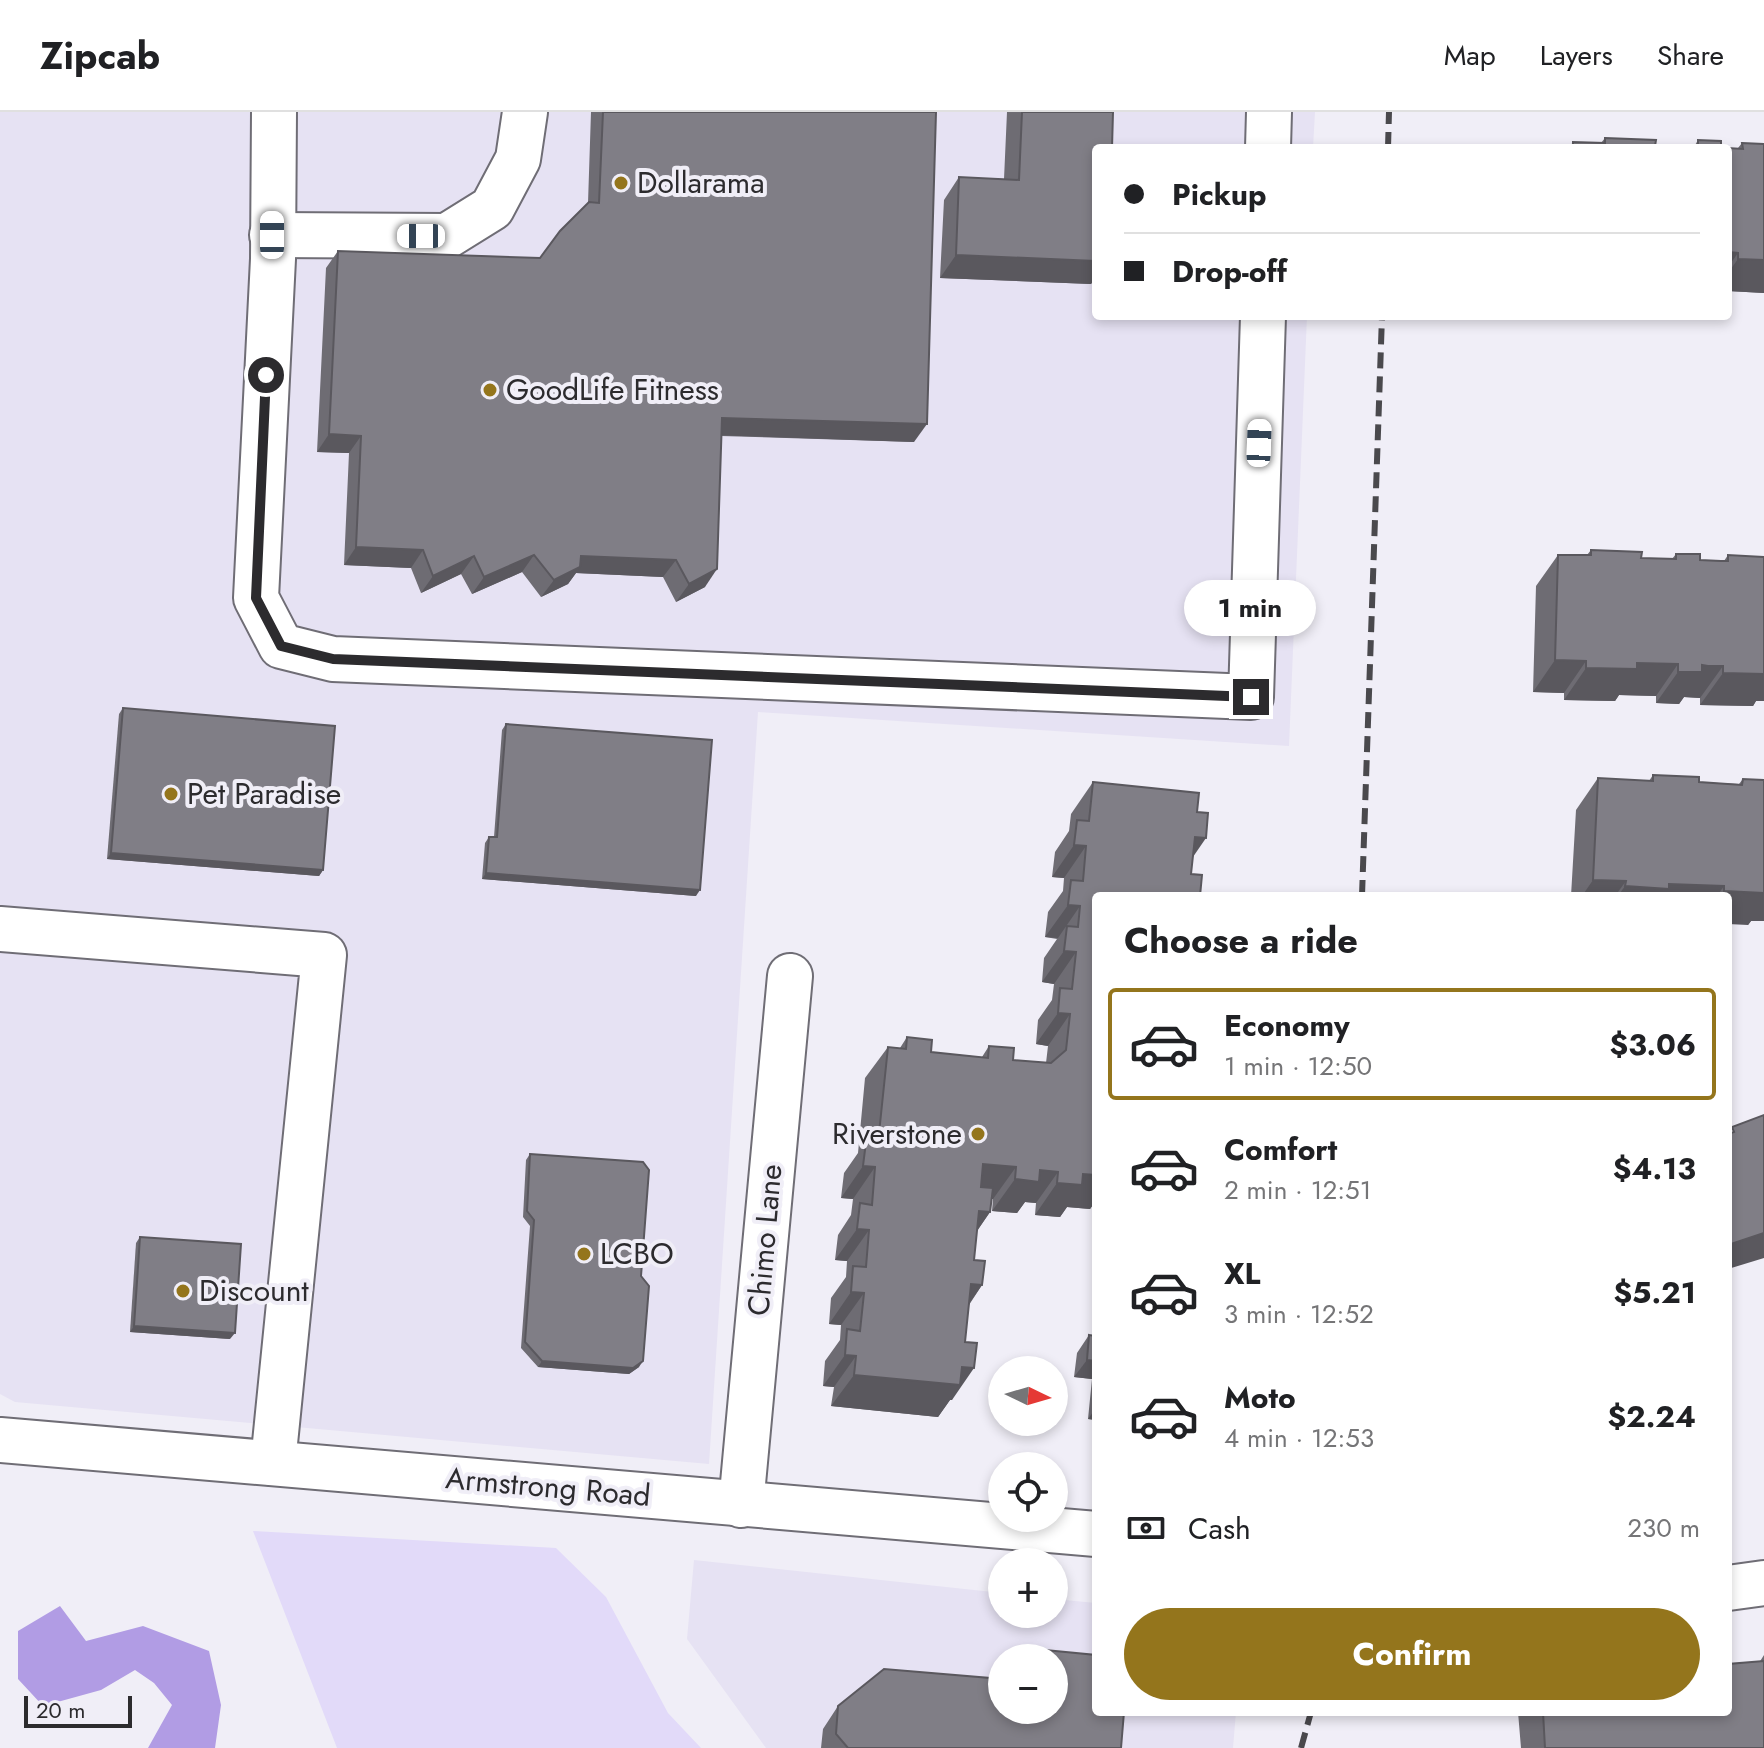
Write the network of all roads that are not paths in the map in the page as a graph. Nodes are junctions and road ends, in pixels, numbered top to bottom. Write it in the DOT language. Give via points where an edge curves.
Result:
graph roads {
  1 [pos="274,112"];
  2 [pos="525,112"];
  3 [pos="1269,112"];
  4 [pos="1268,144"];
  5 [pos="272,235"];
  6 [pos="1263,320"];
  7 [pos="0,929"];
  8 [pos="790,976"];
  9 [pos="0,1440"];
  10 [pos="273,1463"];
  11 [pos="741,1505"];
  12 [pos="1092,1534"];
  13 [pos="1764,1583"];
  14 [pos="1732,1587"];
  1 -- 5 [label="street"];
  2 -- 5 [label="street" via="518,159 492,208 447,236"];
  3 -- 4 [label="street"];
  5 -- 6 [label="street" via="256,598 281,646 333,659 1251,697"];
  7 -- 10 [label="street" via="324,955"];
  8 -- 11 [label="street, Chimo Lane"];
  9 -- 10 [label="street, Armstrong Road"];
  10 -- 11 [label="street, Armstrong Road"];
  11 -- 12 [label="street, Armstrong Road"];
  13 -- 14 [label="street"];
}
